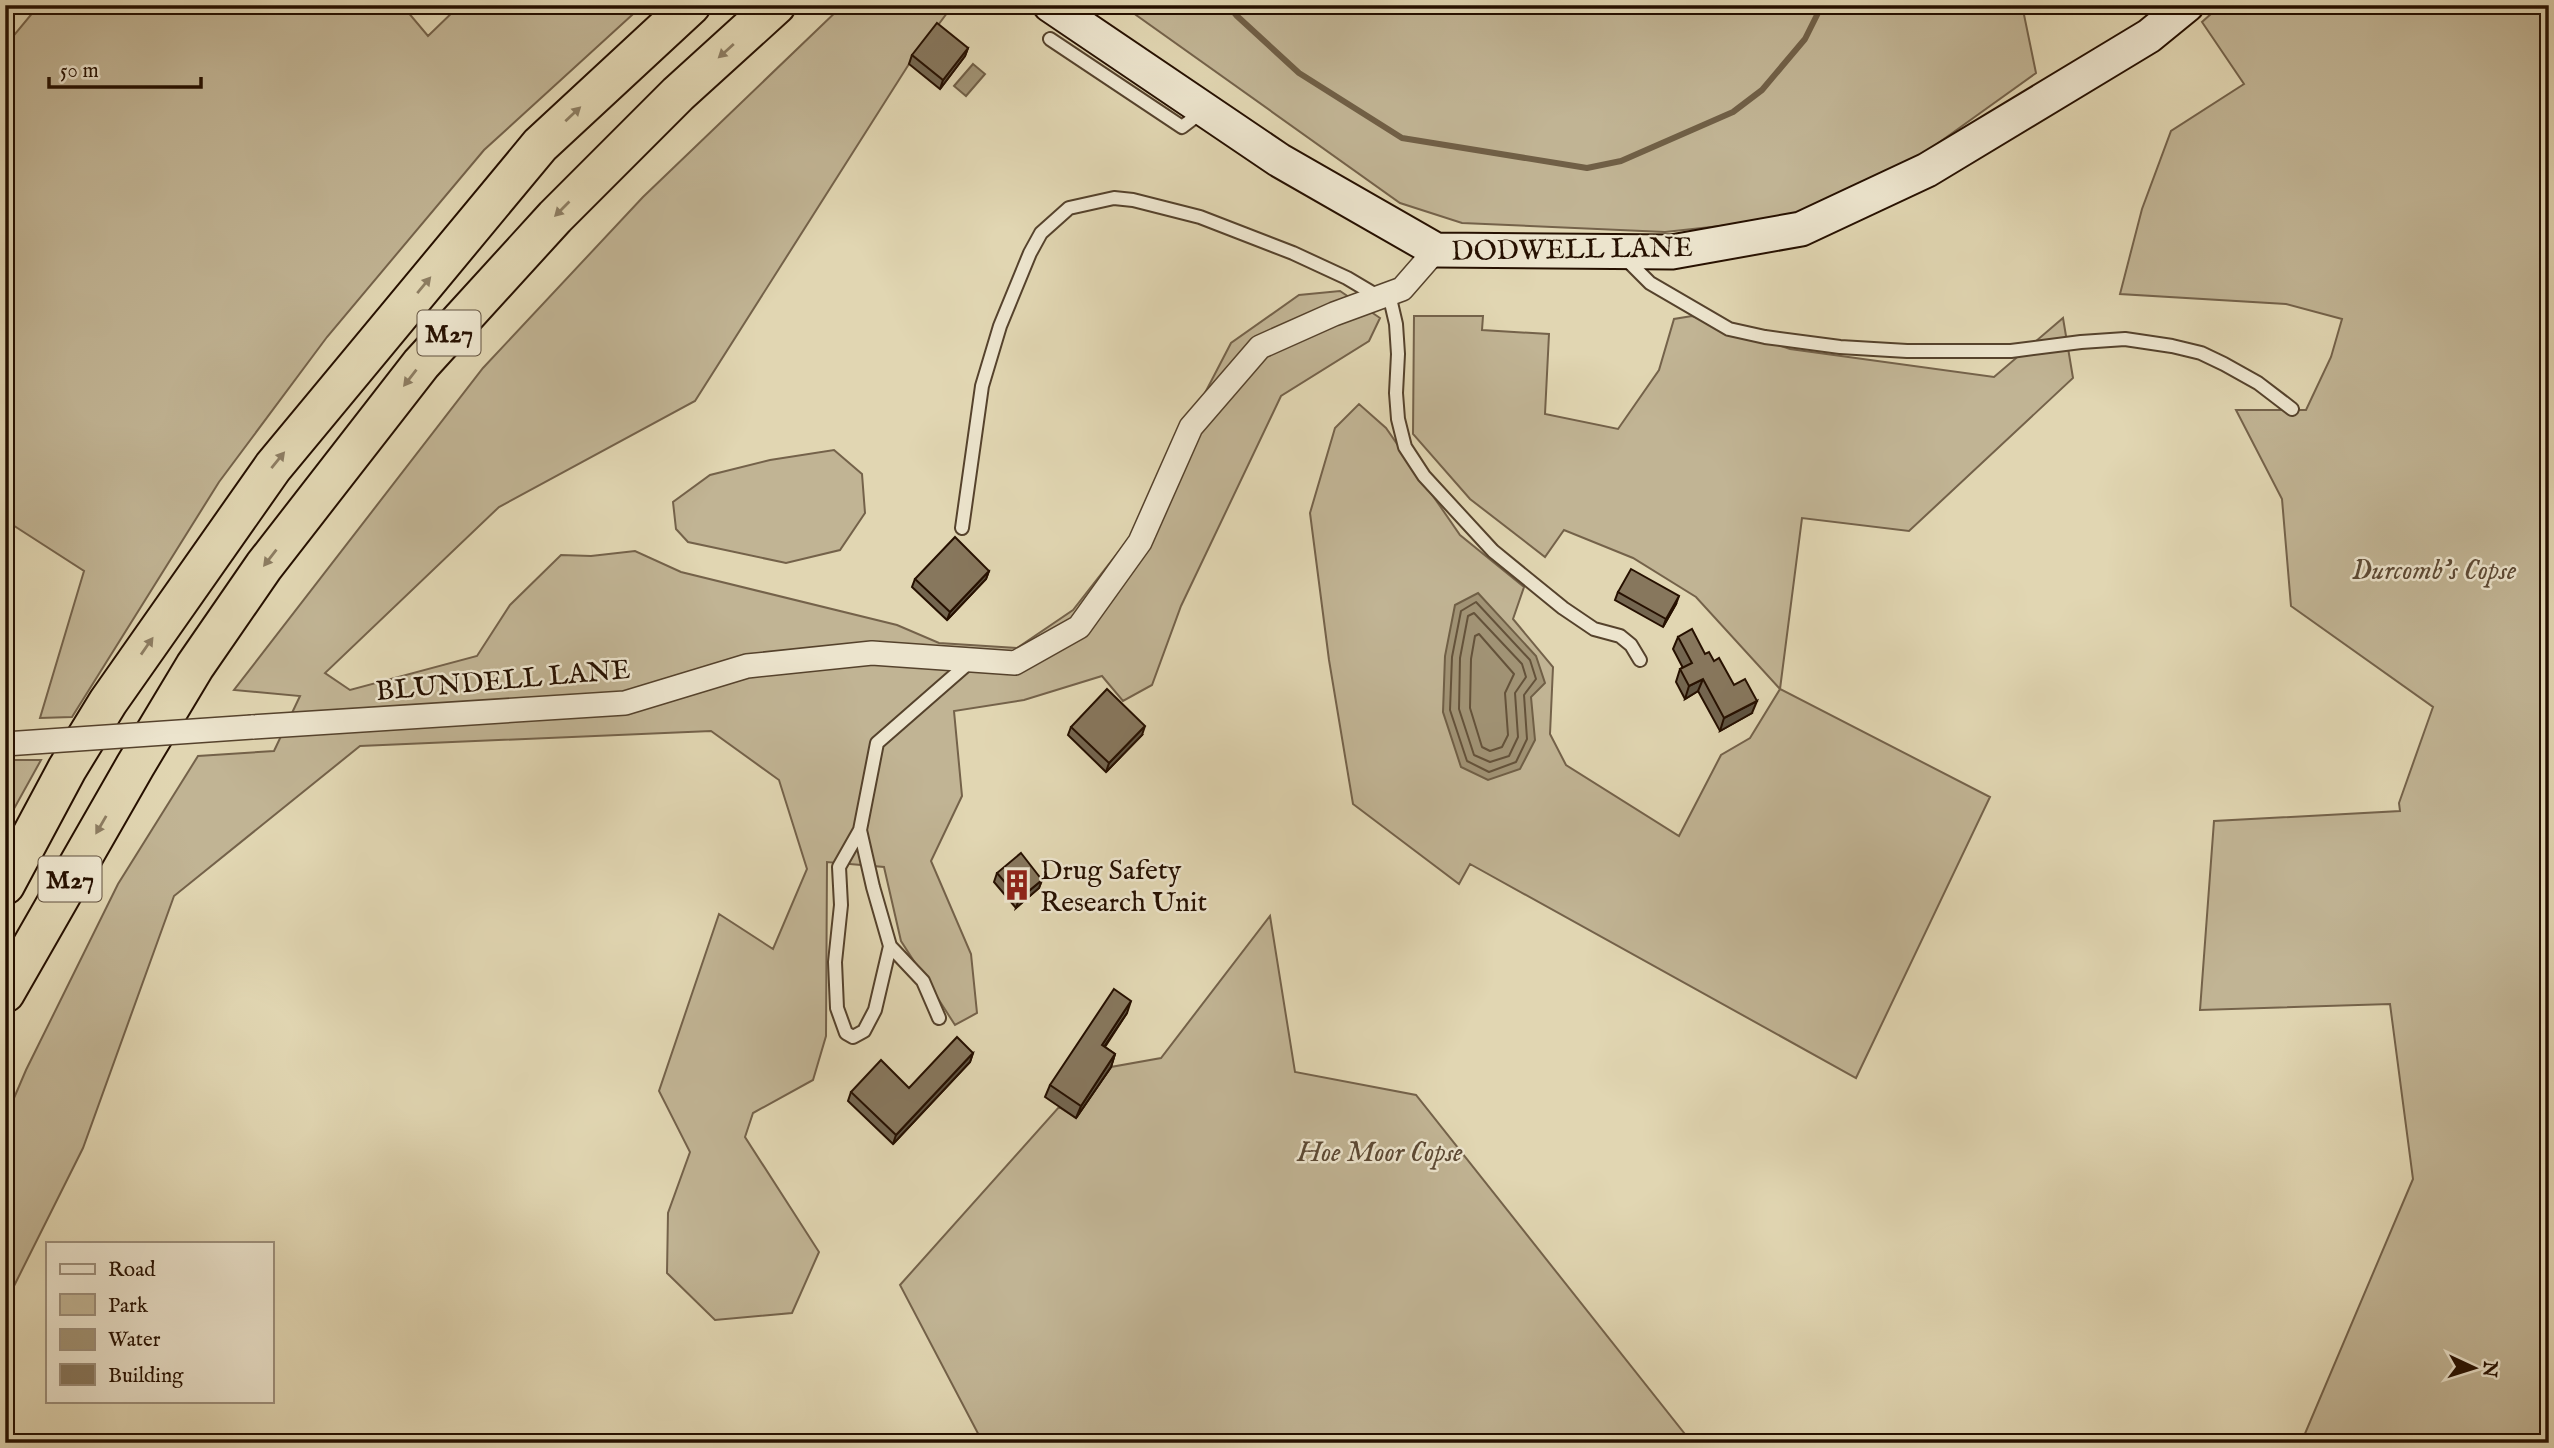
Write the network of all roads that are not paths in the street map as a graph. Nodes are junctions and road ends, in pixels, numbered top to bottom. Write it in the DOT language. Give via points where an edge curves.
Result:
graph roads {
  1 [pos="691,5"];
  2 [pos="776,5"];
  3 [pos="1050,5"];
  4 [pos="2187,5"];
  5 [pos="1049,39"];
  6 [pos="1206,109"];
  7 [pos="1436,250"];
  8 [pos="1618,251"];
  9 [pos="1384,296"];
  10 [pos="2292,409"];
  11 [pos="961,527"];
  12 [pos="972,660"];
  13 [pos="1640,660"];
  14 [pos="5,744"];
  15 [pos="860,830"];
  16 [pos="5,885"];
  17 [pos="890,946"];
  18 [pos="5,993"];
  19 [pos="939,1018"];
  16 -- 1 [label="highway, M27, one-way" via="108,702 273,467 540,145"];
  2 -- 18 [label="highway, M27, one-way" via="555,216 421,364 264,566 195,666"];
  3 -- 6 [label="street, DODWELL LANE"];
  4 -- 8 [label="street, DODWELL LANE" via="2149,36 1927,170 1801,229 1672,252"];
  5 -- 6 [label="lane" via="1182,127"];
  6 -- 7 [label="street, DODWELL LANE" via="1279,160"];
  7 -- 8 [label="street, DODWELL LANE"];
  7 -- 9 [label="street, BLUNDELL LANE" via="1402,289"];
  8 -- 10 [label="lane" via="1650,283 1729,329 1840,347 1907,351 2011,351 2125,339 2161,344 2201,353 2224,364"];
  9 -- 11 [label="lane" via="1293,253 1189,214 1114,198 1069,208 1041,233 1000,326 982,386"];
  9 -- 12 [label="street, BLUNDELL LANE" via="1259,347 1191,426 1140,542 1079,627 1016,663"];
  9 -- 13 [label="lane" via="1398,354 1398,419 1405,447 1424,477 1493,551 1594,629 1620,636"];
  12 -- 14 [label="street, BLUNDELL LANE, bridge" via="872,653 747,666 625,703"];
  12 -- 15 [label="lane" via="877,743"];
  15 -- 17 [label="lane"];
  15 -- 17 [label="lane" via="839,867 841,905 835,962 837,1007 842,1026 853,1037 864,1031 875,1010"];
  17 -- 19 [label="lane" via="923,981"];
}
